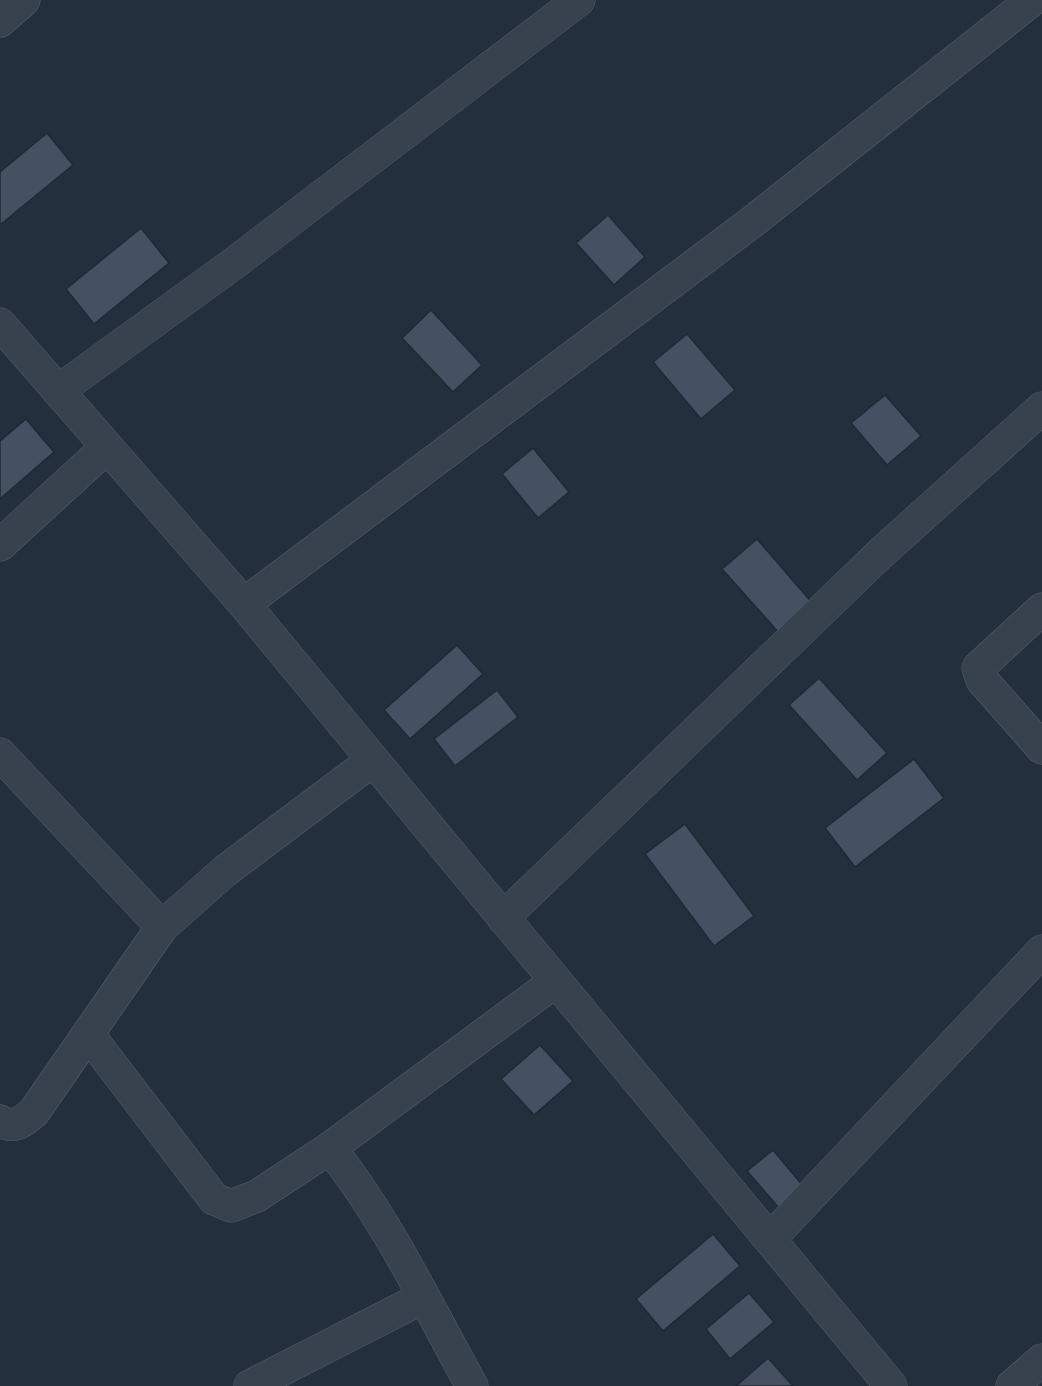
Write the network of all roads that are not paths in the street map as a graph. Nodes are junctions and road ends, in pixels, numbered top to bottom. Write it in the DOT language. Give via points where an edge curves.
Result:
graph roads {
  1 [pos="24,0"];
  2 [pos="579,0"];
  3 [pos="1032,0"];
  4 [pos="0,21"];
  5 [pos="0,324"];
  6 [pos="58,391"];
  7 [pos="1042,408"];
  8 [pos="107,447"];
  9 [pos="0,545"];
  10 [pos="244,604"];
  11 [pos="1042,609"];
  12 [pos="1042,748"];
  13 [pos="0,754"];
  14 [pos="373,760"];
  15 [pos="503,918"];
  16 [pos="162,927"];
  17 [pos="1042,951"];
  18 [pos="556,981"];
  19 [pos="88,1034"];
  20 [pos="10,1123"];
  21 [pos="330,1148"];
  22 [pos="0,1150"];
  23 [pos="770,1239"];
  24 [pos="423,1297"];
  25 [pos="1042,1360"];
  26 [pos="250,1386"];
  27 [pos="472,1386"];
  28 [pos="891,1386"];
  29 [pos="1012,1386"];
  1 -- 4 [label="street"];
  2 -- 6 [label="street" via="233,264"];
  3 -- 10 [label="street" via="752,222"];
  5 -- 6 [label="street"];
  6 -- 8 [label="street"];
  7 -- 15 [label="street" via="880,554"];
  8 -- 9 [label="street"];
  8 -- 10 [label="street"];
  10 -- 14 [label="street"];
  11 -- 12 [label="street" via="978,668 982,680"];
  13 -- 16 [label="street"];
  14 -- 15 [label="street"];
  14 -- 16 [label="street" via="225,871"];
  15 -- 18 [label="street"];
  16 -- 19 [label="street"];
  17 -- 23 [label="street"];
  18 -- 21 [label="street"];
  18 -- 23 [label="street"];
  19 -- 20 [label="street" via="34,1112"];
  19 -- 21 [label="street" via="214,1199 231,1206 257,1196"];
  20 -- 22 [label="street"];
  21 -- 24 [label="street" via="397,1243"];
  23 -- 28 [label="street"];
  24 -- 26 [label="street"];
  24 -- 27 [label="street"];
  25 -- 29 [label="street"];
}
